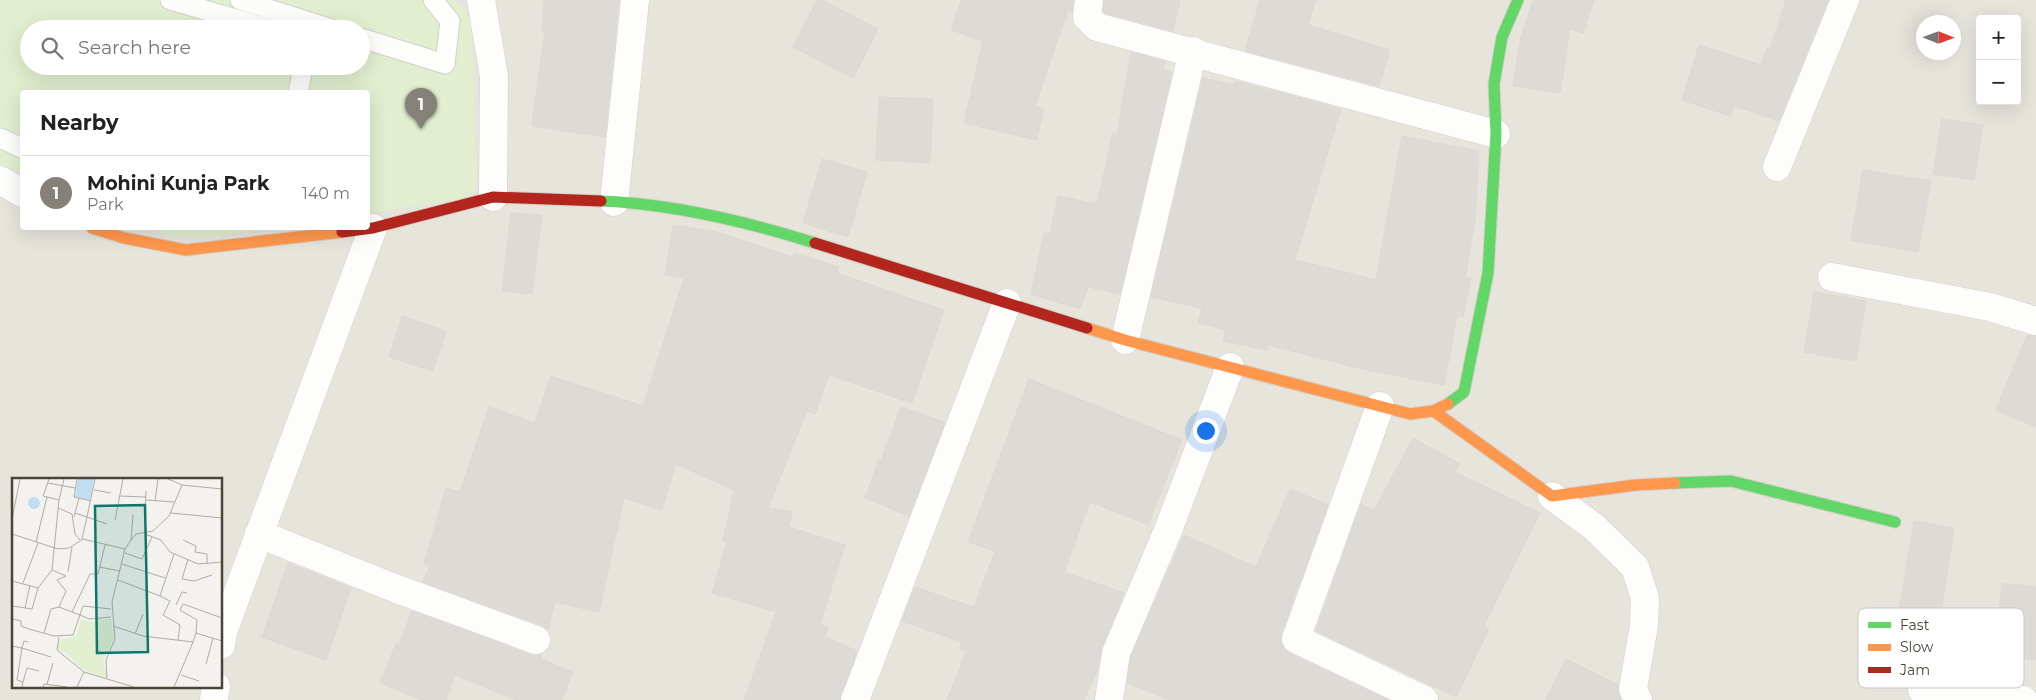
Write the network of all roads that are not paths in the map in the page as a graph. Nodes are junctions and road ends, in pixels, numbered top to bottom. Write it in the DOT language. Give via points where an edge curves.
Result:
graph roads {
  1 [pos="170,0"];
  2 [pos="240,0"];
  3 [pos="433,0"];
  4 [pos="481,0"];
  5 [pos="635,0"];
  6 [pos="1090,0"];
  7 [pos="1518,0"];
  8 [pos="1845,0"];
  9 [pos="239,20"];
  10 [pos="303,20"];
  11 [pos="370,41"];
  12 [pos="1193,51"];
  13 [pos="302,75"];
  14 [pos="298,90"];
  15 [pos="1496,134"];
  16 [pos="0,138"];
  17 [pos="20,147"];
  18 [pos="1777,167"];
  19 [pos="0,180"];
  20 [pos="20,192"];
  21 [pos="493,197"];
  22 [pos="614,202"];
  23 [pos="370,228"];
  24 [pos="373,228"];
  25 [pos="98,230"];
  26 [pos="356,230"];
  27 [pos="1832,277"];
  28 [pos="1007,303"];
  29 [pos="2036,321"];
  30 [pos="1125,340"];
  31 [pos="1230,367"];
  32 [pos="1380,406"];
  33 [pos="1435,412"];
  34 [pos="1552,496"];
  35 [pos="1895,522"];
  36 [pos="259,534"];
  37 [pos="222,638"];
  38 [pos="536,640"];
  39 [pos="1922,690"];
  40 [pos="1634,696"];
  41 [pos="855,700"];
  42 [pos="1109,700"];
  43 [pos="1424,700"];
  44 [pos="2023,700"];
  1 -- 9 [label="lane"];
  2 -- 10 [label="lane"];
  3 -- 11 [label="lane" via="450,21 445,64"];
  4 -- 21 [label="street" via="494,76"];
  5 -- 22 [label="street"];
  6 -- 12 [label="street" via="1087,17 1098,26"];
  7 -- 15 [label="street" via="1502,37 1495,74"];
  8 -- 18 [label="street"];
  12 -- 15 [label="street"];
  12 -- 30 [label="street"];
  13 -- 14 [label="lane"];
  15 -- 33 [label="street" via="1488,273 1464,392"];
  16 -- 17 [label="lane"];
  19 -- 20 [label="street"];
  21 -- 22 [label="street"];
  21 -- 24 [label="street"];
  22 -- 28 [label="street" via="699,212 767,228"];
  23 -- 24 [label="street"];
  24 -- 36 [label="street"];
  25 -- 26 [label="street" via="186,250"];
  27 -- 29 [label="street" via="1990,307"];
  28 -- 30 [label="street"];
  28 -- 41 [label="street"];
  30 -- 31 [label="street"];
  31 -- 32 [label="street"];
  31 -- 42 [label="street" via="1169,528 1116,653"];
  32 -- 33 [label="street" via="1410,414"];
  32 -- 43 [label="street" via="1296,639"];
  33 -- 34 [label="street"];
  34 -- 35 [label="street" via="1636,485 1731,481"];
  34 -- 40 [label="street" via="1594,527 1635,568 1645,598"];
  36 -- 37 [label="street"];
  36 -- 38 [label="street"];
  39 -- 44 [label="street"];
}
